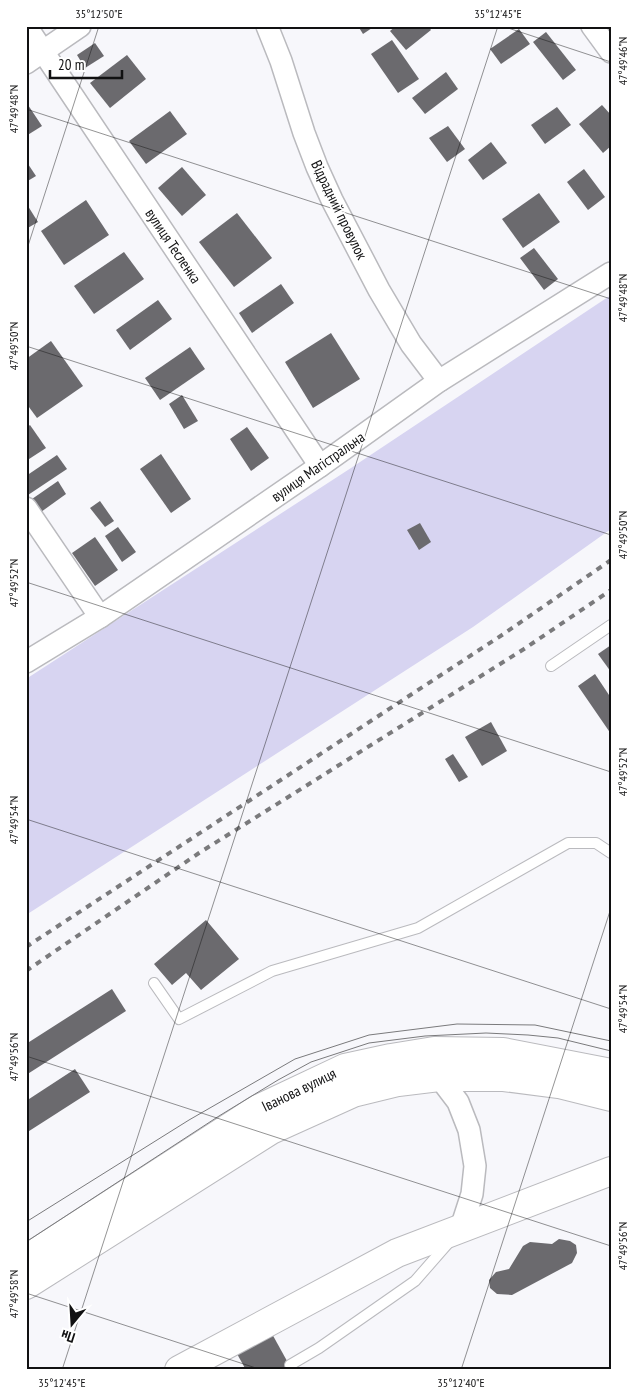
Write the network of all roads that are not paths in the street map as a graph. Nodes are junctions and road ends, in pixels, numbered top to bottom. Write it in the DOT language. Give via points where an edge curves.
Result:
graph roads {
  1 [pos="26,26"];
  2 [pos="80,26"];
  3 [pos="268,26"];
  4 [pos="592,26"];
  5 [pos="44,51"];
  6 [pos="611,52"];
  7 [pos="26,63"];
  8 [pos="611,273"];
  9 [pos="439,381"];
  10 [pos="320,466"];
  11 [pos="26,508"];
  12 [pos="100,616"];
  13 [pos="611,625"];
  14 [pos="26,662"];
  15 [pos="551,666"];
  16 [pos="611,853"];
  17 [pos="154,984"];
  18 [pos="611,1073"];
  19 [pos="438,1077"];
  20 [pos="611,1097"];
  21 [pos="611,1170"];
  22 [pos="461,1228"];
  23 [pos="26,1259"];
  24 [pos="26,1285"];
  25 [pos="290,1365"];
  26 [pos="179,1370"];
  1 -- 5 [label="street, вулиця Тесленка"];
  2 -- 5 [label="street"];
  3 -- 9 [label="street, Відрадний провулок" via="316,167 379,290"];
  4 -- 6 [label="street"];
  5 -- 7 [label="street"];
  5 -- 10 [label="street, вулиця Тесленка"];
  8 -- 9 [label="street, вулиця Магістральна"];
  9 -- 10 [label="street, вулиця Магістральна"];
  10 -- 12 [label="street, вулиця Магістральна"];
  11 -- 12 [label="street"];
  12 -- 14 [label="street, вулиця Магістральна"];
  13 -- 15 [label="lane"];
  16 -- 17 [label="lane" via="596,843 568,843 418,928 272,971 180,1019"];
  18 -- 23 [label="main road, Іванова вулиця" via="503,1052 434,1051 345,1068 258,1110"];
  19 -- 20 [label="main road, Іванова вулиця" via="504,1077 559,1084"];
  19 -- 22 [label="street" via="458,1102 470,1130 474,1166 472,1194"];
  19 -- 24 [label="main road, Іванова вулиця" via="353,1093 271,1130"];
  21 -- 22 [label="main road"];
  22 -- 25 [label="lane" via="415,1281"];
  22 -- 26 [label="main road" via="396,1253"];
}
